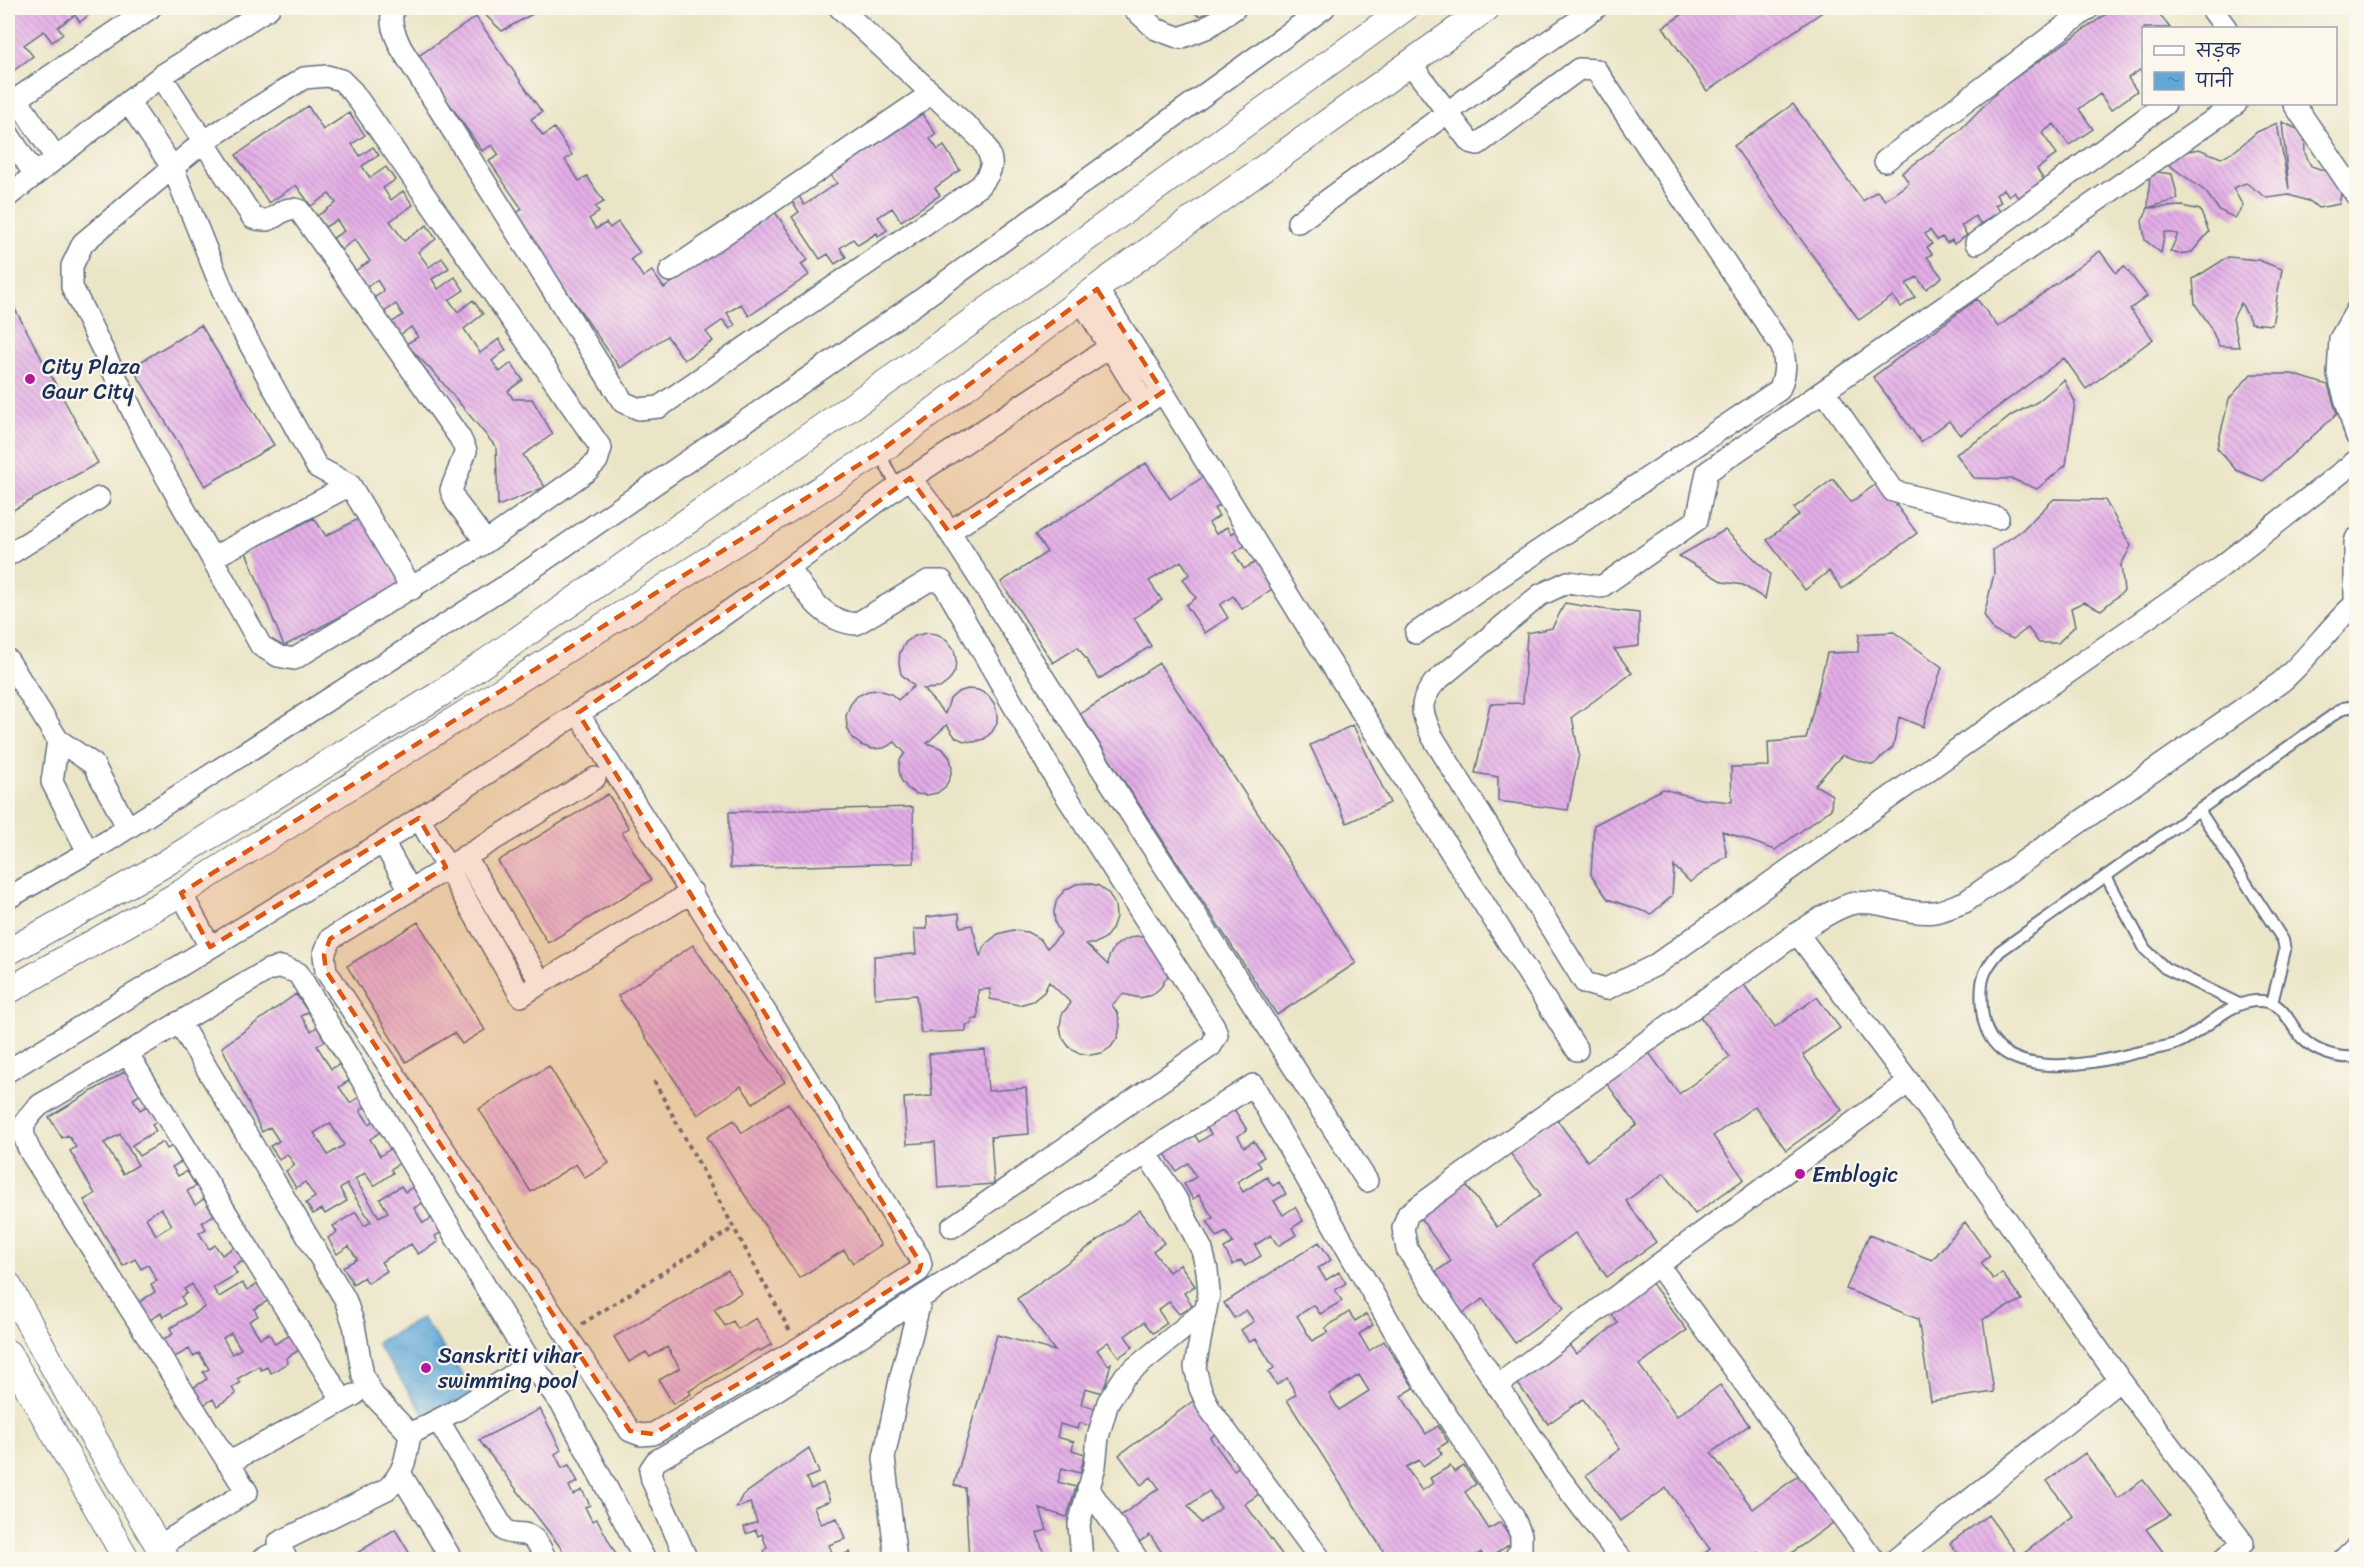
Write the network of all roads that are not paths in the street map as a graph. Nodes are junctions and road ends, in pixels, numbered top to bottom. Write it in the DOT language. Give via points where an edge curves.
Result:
graph roads {
  1 [pos="150,8"];
  2 [pos="269,8"];
  3 [pos="394,8"];
  4 [pos="840,8"];
  5 [pos="1133,8"];
  6 [pos="1235,8"];
  7 [pos="1324,8"];
  8 [pos="1405,8"];
  9 [pos="1487,8"];
  10 [pos="1596,8"];
  11 [pos="2089,8"];
  12 [pos="2211,8"];
  13 [pos="2225,27"];
  14 [pos="1410,63"];
  15 [pos="161,76"];
  16 [pos="932,93"];
  17 [pos="12,102"];
  18 [pos="128,102"];
  19 [pos="2164,105"];
  20 [pos="2235,105"];
  21 [pos="2295,105"];
  22 [pos="1448,112"];
  23 [pos="8,134"];
  24 [pos="203,142"];
  25 [pos="56,158"];
  26 [pos="1885,161"];
  27 [pos="173,168"];
  28 [pos="35,175"];
  29 [pos="2356,195"];
  30 [pos="8,196"];
  31 [pos="1298,222"];
  32 [pos="1976,243"];
  33 [pos="670,271"];
  34 [pos="1089,294"];
  35 [pos="2356,310"];
  36 [pos="1119,341"];
  37 [pos="1824,391"];
  38 [pos="1163,392"];
  39 [pos="1145,404"];
  40 [pos="2356,435"];
  41 [pos="879,452"];
  42 [pos="2356,461"];
  43 [pos="903,482"];
  44 [pos="350,485"];
  45 [pos="99,498"];
  46 [pos="1998,518"];
  47 [pos="950,532"];
  48 [pos="2356,539"];
  49 [pos="486,542"];
  50 [pos="8,555"];
  51 [pos="212,558"];
  52 [pos="789,568"];
  53 [pos="412,589"];
  54 [pos="2356,603"];
  55 [pos="1416,633"];
  56 [pos="8,660"];
  57 [pos="2356,706"];
  58 [pos="578,713"];
  59 [pos="58,740"];
  60 [pos="595,778"];
  61 [pos="2199,810"];
  62 [pos="419,818"];
  63 [pos="128,828"];
  64 [pos="383,842"];
  65 [pos="88,852"];
  66 [pos="465,856"];
  67 [pos="446,867"];
  68 [pos="2106,876"];
  69 [pos="410,890"];
  70 [pos="692,892"];
  71 [pos="181,893"];
  72 [pos="8,898"];
  73 [pos="1797,933"];
  74 [pos="210,947"];
  75 [pos="8,952"];
  76 [pos="541,983"];
  77 [pos="8,991"];
  78 [pos="2272,1003"];
  79 [pos="2239,1004"];
  80 [pos="180,1022"];
  81 [pos="1577,1050"];
  82 [pos="127,1053"];
  83 [pos="2356,1057"];
  84 [pos="8,1071"];
  85 [pos="1909,1082"];
  86 [pos="1146,1153"];
  87 [pos="1367,1182"];
  88 [pos="952,1227"];
  89 [pos="1658,1265"];
  90 [pos="8,1285"];
  91 [pos="921,1298"];
  92 [pos="1205,1311"];
  93 [pos="8,1353"];
  94 [pos="531,1364"];
  95 [pos="2120,1380"];
  96 [pos="1497,1386"];
  97 [pos="369,1387"];
  98 [pos="343,1401"];
  99 [pos="438,1420"];
  100 [pos="410,1434"];
  101 [pos="228,1463"];
  102 [pos="400,1473"];
  103 [pos="1088,1488"];
  104 [pos="2356,1547"];
  105 [pos="163,1553"];
  106 [pos="284,1554"];
  107 [pos="128,1560"];
  108 [pos="261,1560"];
  109 [pos="452,1560"];
  110 [pos="546,1560"];
  111 [pos="645,1560"];
  112 [pos="687,1560"];
  113 [pos="896,1560"];
  114 [pos="1082,1560"];
  115 [pos="1138,1560"];
  116 [pos="1321,1560"];
  117 [pos="1512,1560"];
  118 [pos="1622,1560"];
  119 [pos="1874,1560"];
  120 [pos="1895,1560"];
  121 [pos="2223,1560"];
  122 [pos="2343,1560"];
  1 -- 17 [label="street"];
  2 -- 15 [label="street"];
  3 -- 16 [label="street" via="392,27 400,48 623,402 639,409 659,407 980,186 990,173 993,160 983,141"];
  4 -- 16 [label="street"];
  5 -- 6 [label="street" via="1156,29 1180,38 1206,28"];
  7 -- 63 [label="street" via="914,305 521,576"];
  8 -- 75 [label="street" via="921,358 440,694 161,866"];
  9 -- 14 [label="street"];
  10 -- 22 [label="street"];
  11 -- 26 [label="street"];
  12 -- 13 [label="street"];
  14 -- 22 [label="street"];
  14 -- 34 [label="street"];
  15 -- 18 [label="street"];
  15 -- 24 [label="street"];
  16 -- 33 [label="street"];
  17 -- 25 [label="street"];
  18 -- 25 [label="street"];
  18 -- 27 [label="street"];
  19 -- 32 [label="street"];
  20 -- 37 [label="street"];
  21 -- 29 [label="street"];
  22 -- 31 [label="street"];
  22 -- 55 [label="street" via="1470,142 1478,144 1579,69 1596,70 1782,347 1785,376 1779,390"];
  23 -- 28 [label="street"];
  24 -- 27 [label="street"];
  24 -- 49 [label="street" via="253,218 263,222 284,210 299,210 460,438 466,451 451,490"];
  24 -- 49 [label="street" via="304,78 327,76 341,80 353,92 601,448 587,471"];
  25 -- 28 [label="street"];
  27 -- 44 [label="street" via="229,306 316,467"];
  27 -- 51 [label="street" via="83,243 72,266 72,287 153,453"];
  28 -- 30 [label="street"];
  34 -- 36 [label="street"];
  34 -- 41 [label="street"];
  35 -- 40 [label="street" via="2340,339 2338,374"];
  36 -- 38 [label="street"];
  36 -- 39 [label="street"];
  36 -- 43 [label="street"];
  37 -- 42 [label="street" via="1707,472 1697,520 1601,587 1568,582 1540,595 1434,683 1424,696 1422,711 1432,736 1585,983 1592,987 1606,989 1654,966 2222,566"];
  37 -- 46 [label="street" via="1893,491"];
  38 -- 39 [label="street"];
  38 -- 81 [label="street"];
  39 -- 47 [label="street"];
  41 -- 43 [label="lane"];
  41 -- 71 [label="street"];
  43 -- 47 [label="street"];
  43 -- 52 [label="street"];
  44 -- 51 [label="street"];
  44 -- 53 [label="street"];
  45 -- 50 [label="street"];
  47 -- 87 [label="street"];
  48 -- 54 [label="street"];
  49 -- 53 [label="street"];
  51 -- 53 [label="street" via="261,646 278,656 294,659"];
  52 -- 58 [label="street" via="619,689"];
  52 -- 88 [label="street" via="815,606 856,624 928,581 942,581 1060,786 1217,1035 1211,1046"];
  54 -- 73 [label="street" via="2281,682 1965,902 1934,912 1852,904"];
  56 -- 59 [label="street"];
  57 -- 61 [label="lane" via="2343,708"];
  58 -- 62 [label="street"];
  58 -- 70 [label="street"];
  59 -- 63 [label="street" via="93,764"];
  59 -- 65 [label="street" via="52,782"];
  60 -- 66 [label="street"];
  61 -- 68 [label="lane"];
  61 -- 78 [label="lane" via="2283,940 2285,950"];
  62 -- 64 [label="street"];
  62 -- 67 [label="street"];
  63 -- 65 [label="street"];
  64 -- 69 [label="street"];
  64 -- 74 [label="street"];
  65 -- 72 [label="street"];
  66 -- 67 [label="street"];
  66 -- 76 [label="street"];
  67 -- 69 [label="street"];
  67 -- 76 [label="street" via="521,996"];
  68 -- 79 [label="lane" via="2145,949 2165,968"];
  68 -- 79 [label="lane" via="2000,951 1986,966 1981,985 1983,1018 1992,1040 2021,1061 2072,1065 2176,1044"];
  69 -- 70 [label="street" via="330,939 324,955 326,971 630,1431 641,1435 653,1434 799,1348 919,1271 921,1264"];
  70 -- 76 [label="street"];
  71 -- 74 [label="street"];
  71 -- 77 [label="street"];
  73 -- 85 [label="street"];
  73 -- 96 [label="street" via="1408,1214 1403,1228 1407,1250"];
  74 -- 84 [label="street"];
  78 -- 79 [label="lane"];
  78 -- 83 [label="lane" via="2313,1046 2328,1054"];
  80 -- 82 [label="street"];
  80 -- 94 [label="street" via="268,970 281,967 297,973"];
  80 -- 97 [label="street" via="345,1299"];
  82 -- 98 [label="street"];
  82 -- 101 [label="street" via="40,1105 26,1119 23,1137"];
  85 -- 89 [label="street"];
  85 -- 95 [label="street"];
  86 -- 91 [label="street"];
  86 -- 92 [label="street" via="1175,1197 1202,1250 1208,1270"];
  86 -- 117 [label="street" via="1253,1085 1418,1372 1513,1516 1521,1535 1521,1550"];
  89 -- 96 [label="street"];
  89 -- 119 [label="street"];
  90 -- 105 [label="street"];
  91 -- 112 [label="street" via="656,1461 650,1470 652,1480"];
  91 -- 113 [label="street" via="884,1458"];
  92 -- 103 [label="street" via="1125,1376 1108,1402"];
  92 -- 116 [label="street" via="1195,1367 1209,1408"];
  93 -- 107 [label="street"];
  94 -- 99 [label="street"];
  94 -- 111 [label="street" via="563,1406"];
  95 -- 120 [label="street"];
  95 -- 121 [label="street" via="2243,1543"];
  96 -- 118 [label="street" via="1555,1472"];
  97 -- 98 [label="street"];
  97 -- 100 [label="street"];
  98 -- 101 [label="street"];
  99 -- 100 [label="street"];
  99 -- 110 [label="street" via="505,1531 536,1539"];
  100 -- 102 [label="street"];
  101 -- 105 [label="street" via="247,1492"];
  102 -- 106 [label="street" via="387,1488 278,1543"];
  102 -- 109 [label="street"];
  103 -- 114 [label="street" via="1079,1524"];
  103 -- 115 [label="street"];
  104 -- 122 [label="street"];
  106 -- 108 [label="street"];
}
